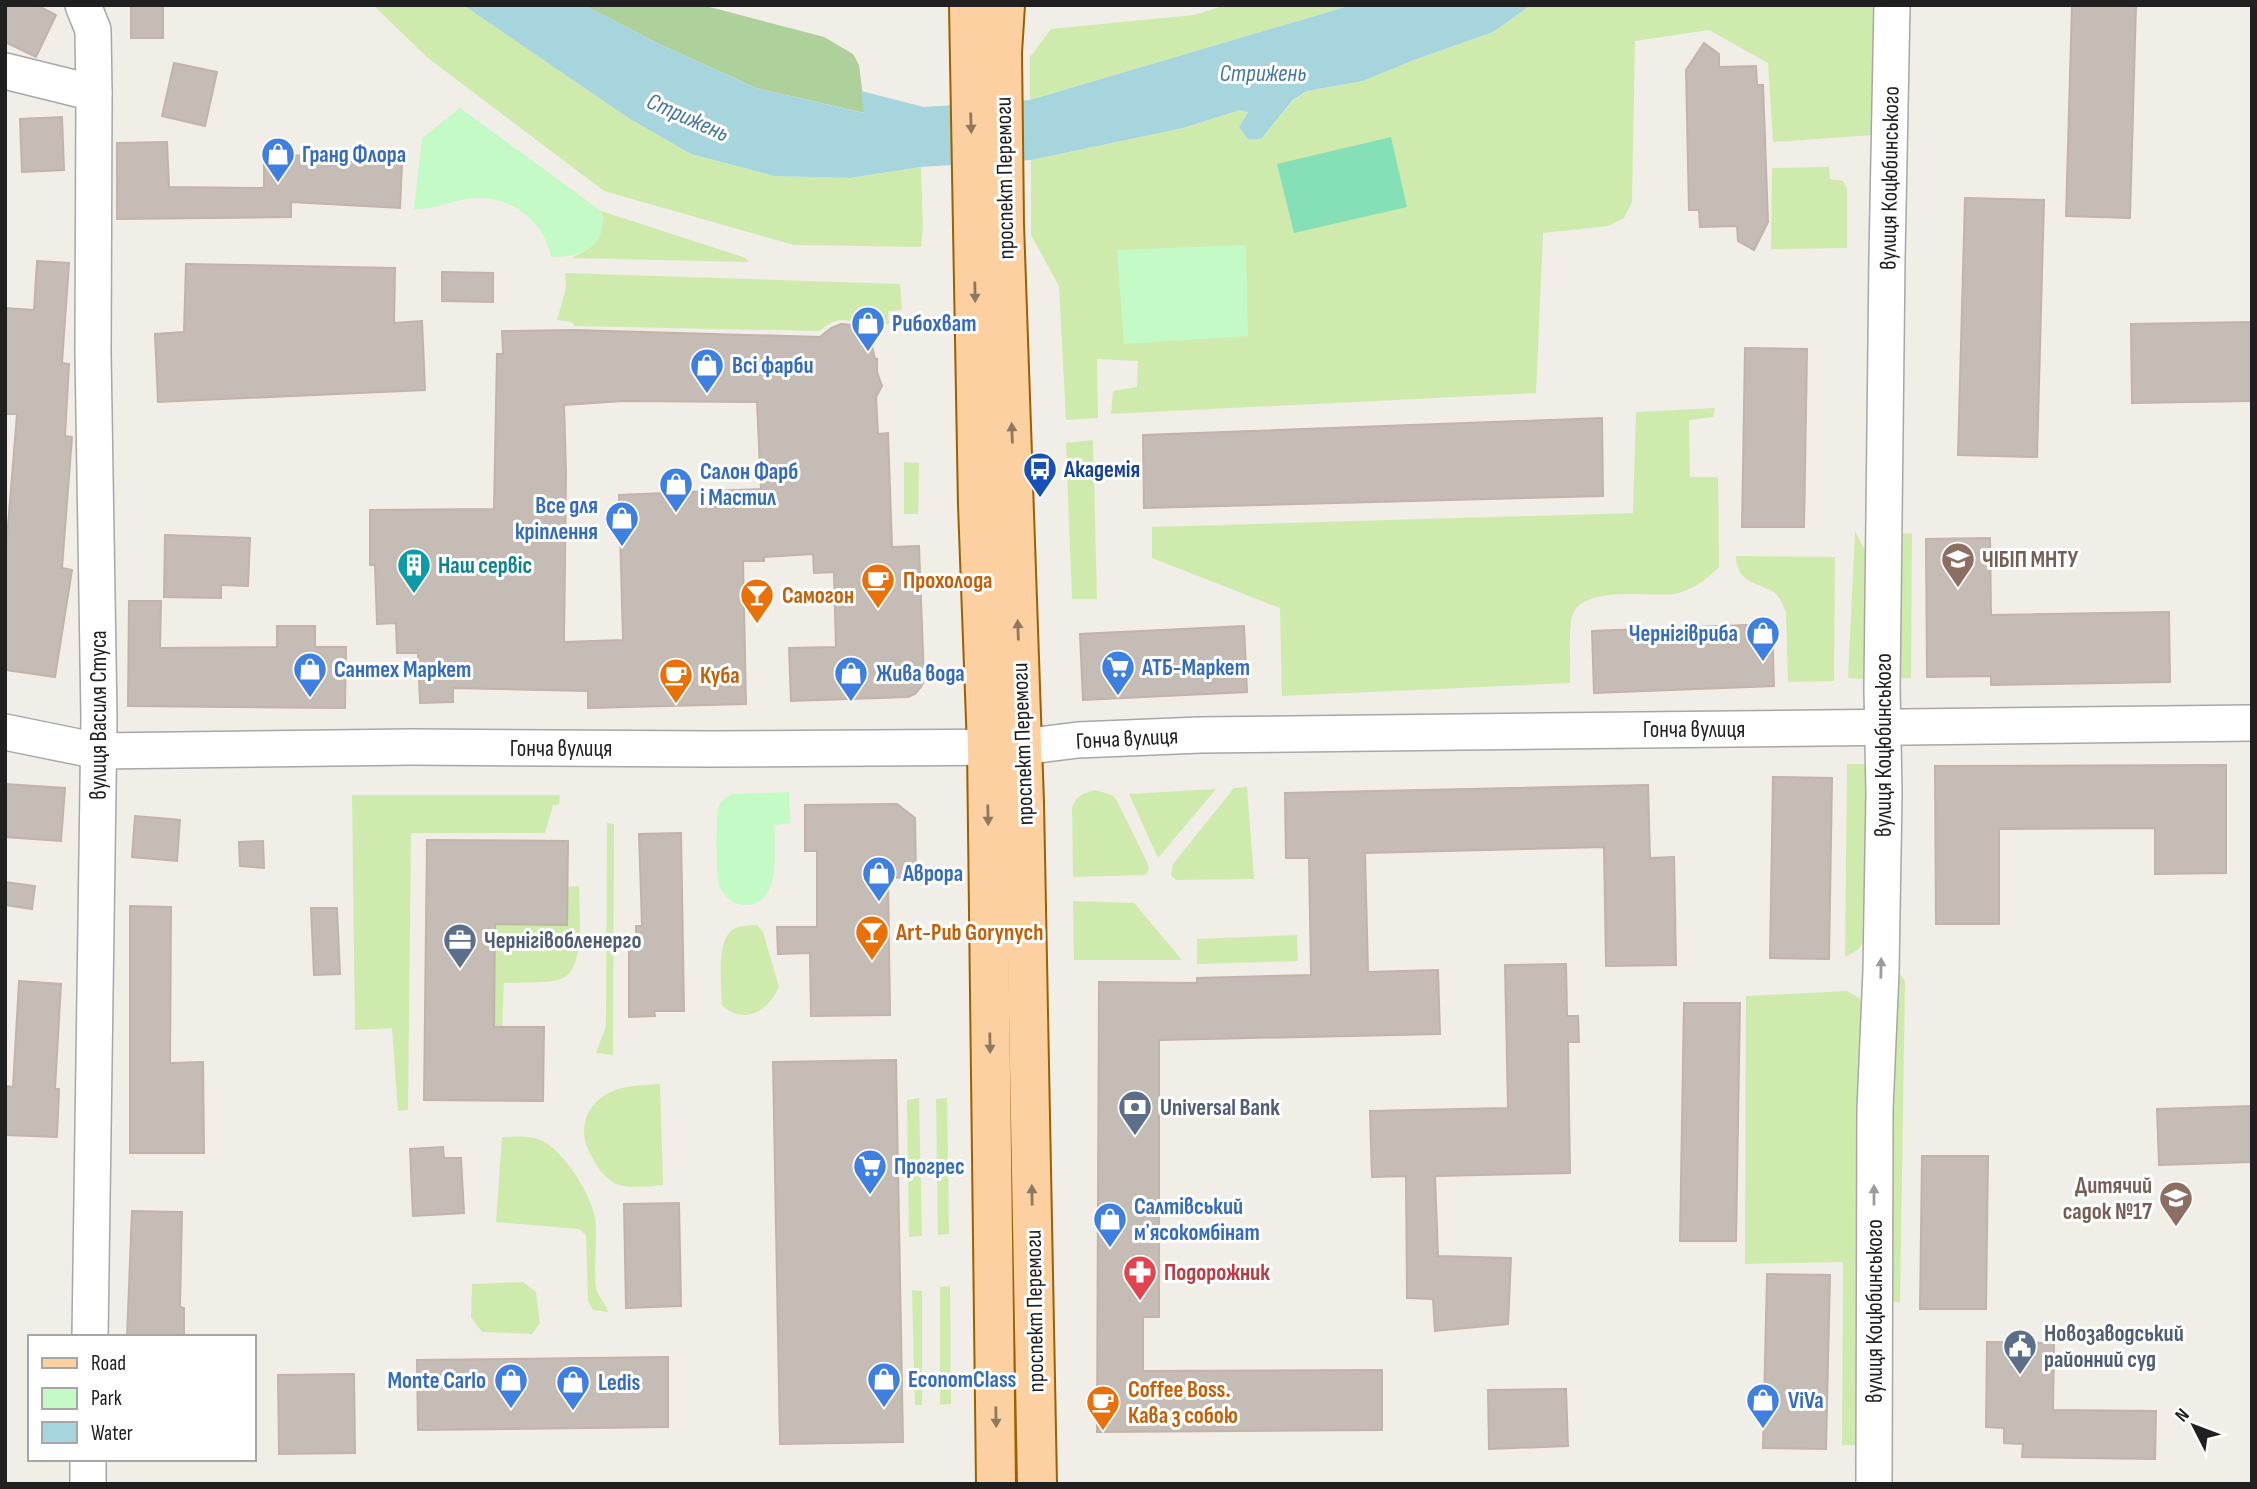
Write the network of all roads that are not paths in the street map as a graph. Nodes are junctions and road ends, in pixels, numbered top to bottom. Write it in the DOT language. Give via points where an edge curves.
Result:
graph roads {
  1 [pos="83,5"];
  2 [pos="969,5"];
  3 [pos="1005,5"];
  4 [pos="1892,5"];
  5 [pos="985,53"];
  6 [pos="5,71"];
  7 [pos="94,93"];
  8 [pos="2252,723"];
  9 [pos="1882,726"];
  10 [pos="5,732"];
  11 [pos="1004,747"];
  12 [pos="98,751"];
  13 [pos="90,1335"];
  14 [pos="88,1461"];
  15 [pos="88,1484"];
  16 [pos="996,1484"];
  17 [pos="1037,1484"];
  18 [pos="1874,1484"];
  1 -- 7 [label="street, вулиця Василя Стуса" via="93,30"];
  2 -- 5 [label="main road, проспект Перемоги"];
  3 -- 5 [label="main road, проспект Перемоги"];
  4 -- 9 [label="street, вулиця Коцюбинського"];
  5 -- 11 [label="main road, проспект Перемоги" via="989,224 978,505"];
  6 -- 7 [label="street"];
  7 -- 12 [label="street, вулиця Василя Стуса"];
  8 -- 9 [label="street, Гонча вулиця"];
  9 -- 11 [label="street, Гонча вулиця" via="1214,735"];
  18 -- 9 [label="street, вулиця Коцюбинського, one-way"];
  10 -- 12 [label="street, Гонча вулиця"];
  11 -- 12 [label="street, Гонча вулиця"];
  11 -- 16 [label="main road, проспект Перемоги, one-way"];
  17 -- 11 [label="main road, проспект Перемоги, one-way" via="1030,1062"];
  12 -- 13 [label="street, вулиця Василя Стуса"];
  14 -- 15 [label="street"];
}
